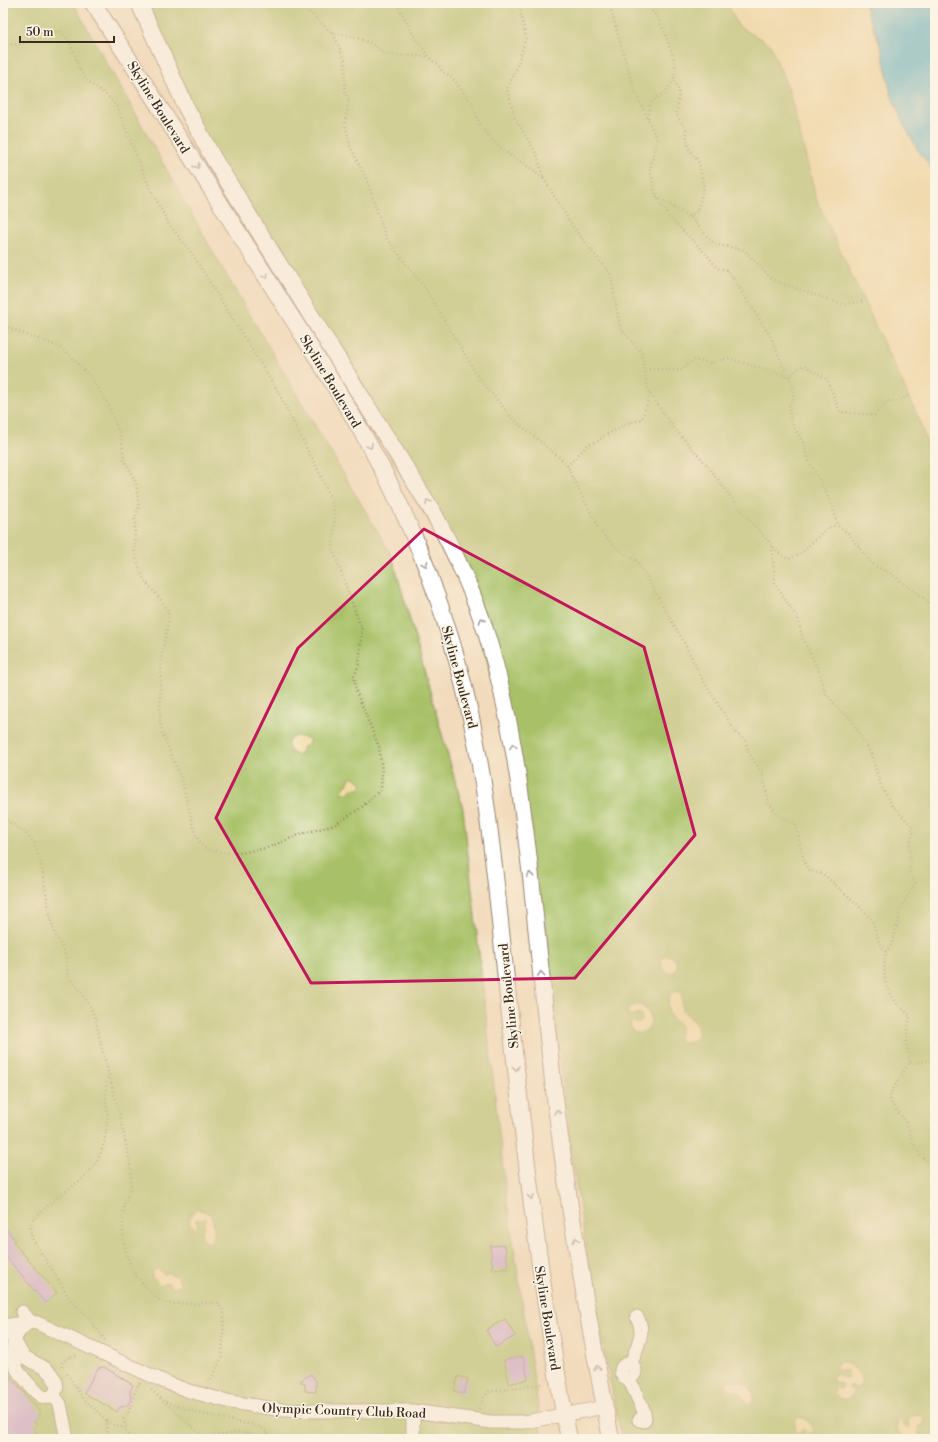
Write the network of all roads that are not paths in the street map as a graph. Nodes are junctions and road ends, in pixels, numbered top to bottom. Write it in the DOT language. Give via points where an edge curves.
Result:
graph roads {
  1 [pos="93,3"];
  2 [pos="139,3"];
  3 [pos="26,1317"];
  4 [pos="637,1317"];
  5 [pos="3,1326"];
  6 [pos="3,1331"];
  7 [pos="15,1341"];
  8 [pos="53,1395"];
  9 [pos="605,1407"];
  10 [pos="413,1411"];
  11 [pos="564,1414"];
  12 [pos="640,1420"];
  13 [pos="67,1439"];
  14 [pos="413,1439"];
  15 [pos="569,1439"];
  16 [pos="611,1439"];
  1 -- 11 [label="main road, Skyline Boulevard, one-way" via="296,324 372,450 409,525 440,604 464,686 481,766 533,1215"];
  9 -- 2 [label="main road, Skyline Boulevard, one-way" via="583,1286 558,1122 516,758 482,620 458,562 433,512 212,156 186,107"];
  3 -- 5 [label="lane, Olympic Country Club Road"];
  3 -- 7 [label="lane"];
  3 -- 10 [label="lane, Olympic Country Club Road" via="165,1382 231,1402 282,1410"];
  4 -- 12 [label="lane" via="641,1336 639,1346 630,1365 624,1365 620,1370 622,1377 629,1379 643,1409 645,1418 644,1421"];
  6 -- 7 [label="lane"];
  7 -- 8 [label="lane" via="25,1357 42,1365 51,1373 57,1388"];
  7 -- 8 [label="lane" via="14,1360 20,1374 40,1395"];
  8 -- 13 [label="lane" via="60,1404"];
  9 -- 11 [label="lane, Olympic Country Club Road"];
  9 -- 16 [label="main road, Skyline Boulevard"];
  10 -- 11 [label="lane, Olympic Country Club Road" via="513,1423"];
  10 -- 14 [label="lane"];
  11 -- 15 [label="main road, Skyline Boulevard"];
}
